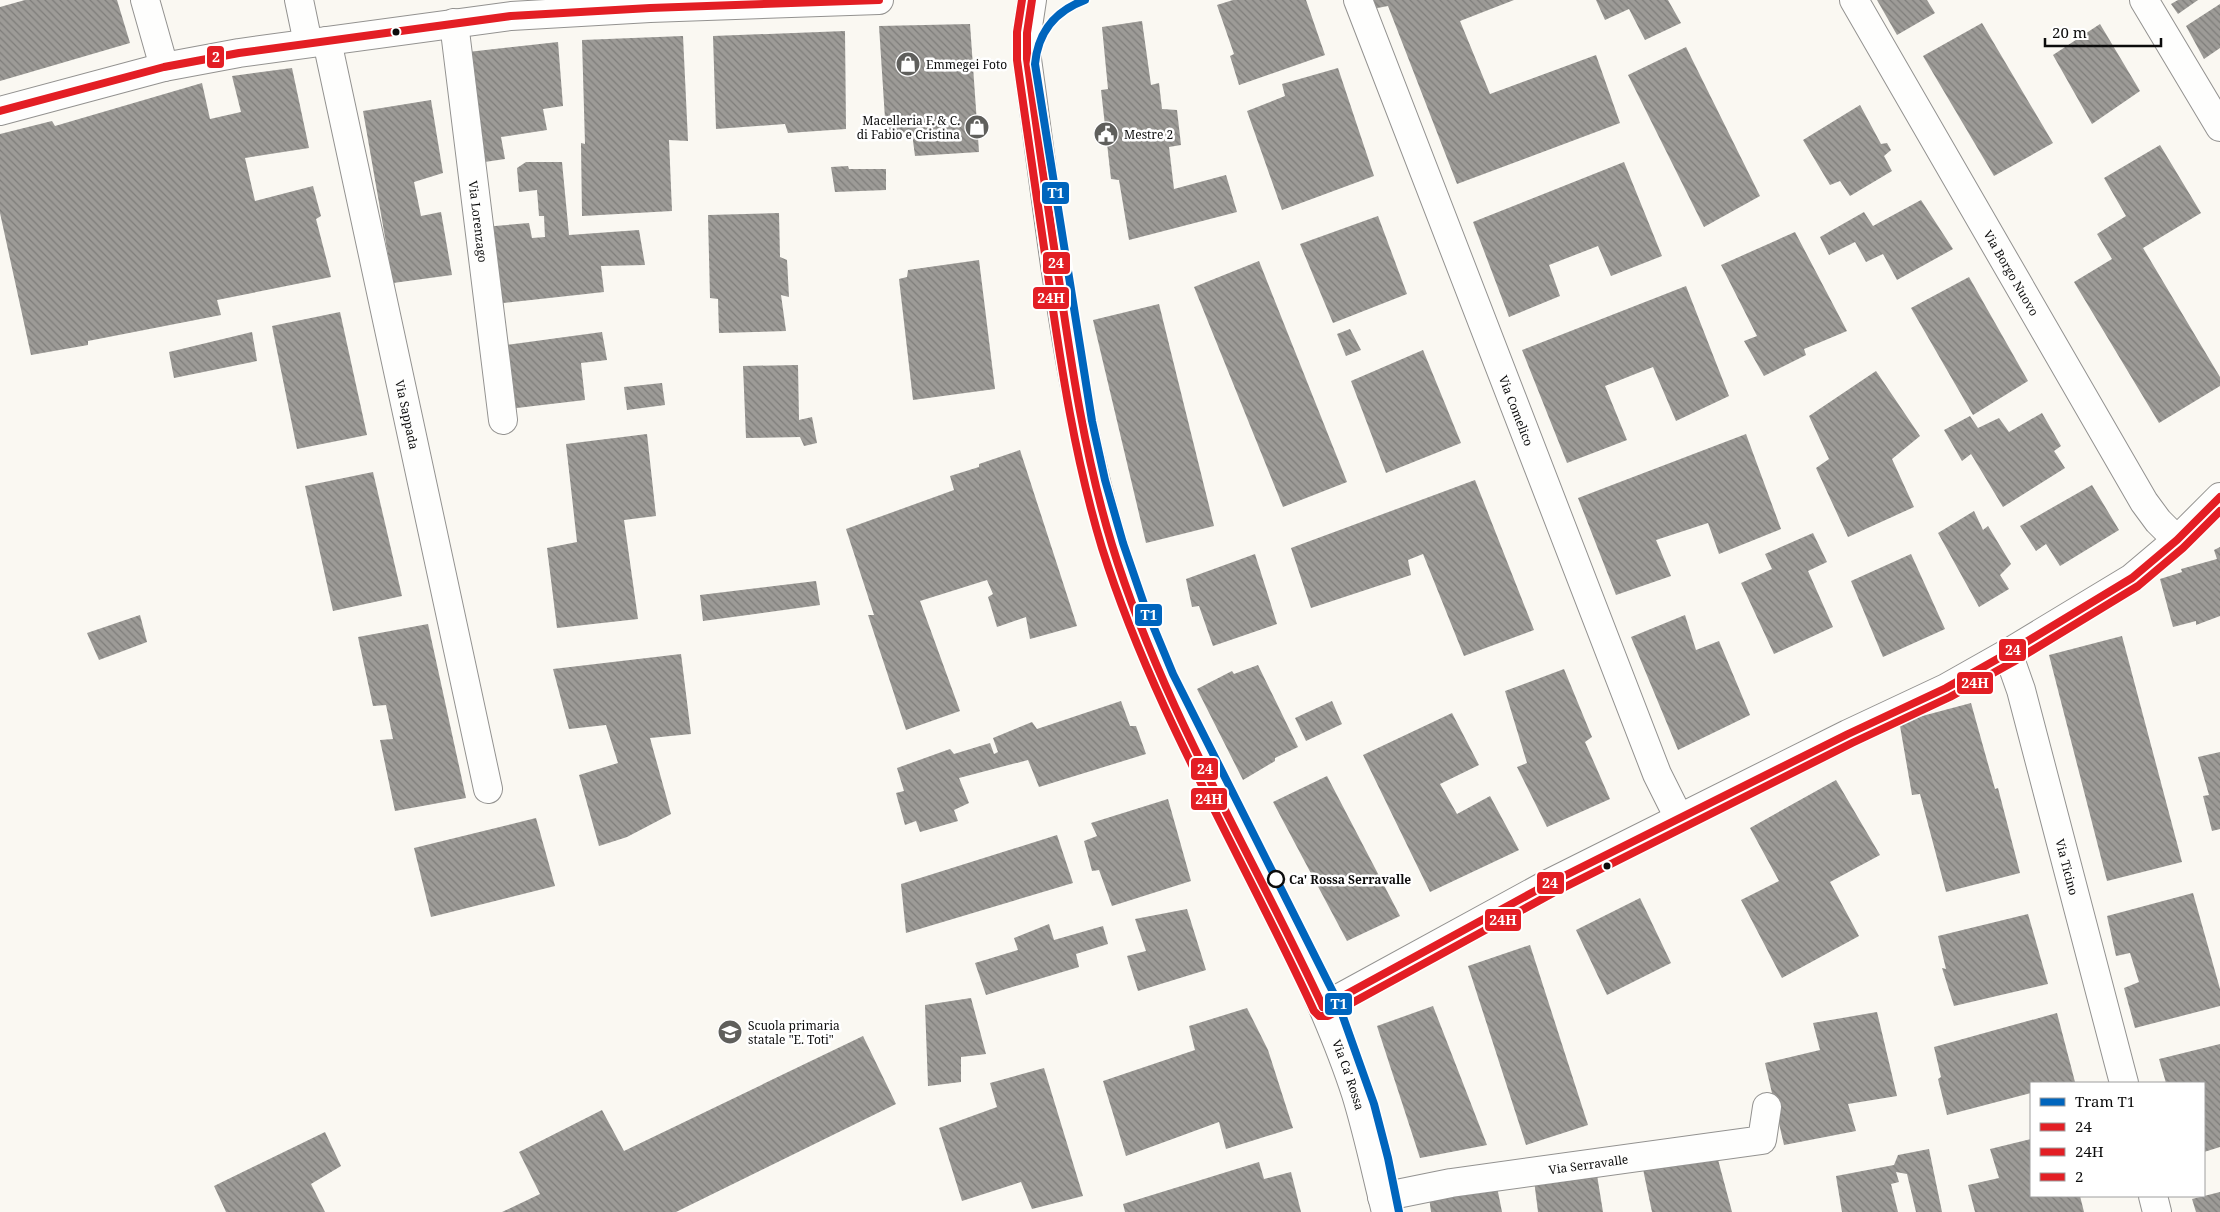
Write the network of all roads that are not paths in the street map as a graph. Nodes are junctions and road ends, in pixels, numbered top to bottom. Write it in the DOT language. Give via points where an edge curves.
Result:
graph roads {
  1 [pos="145,0"];
  2 [pos="299,0"];
  3 [pos="878,0"];
  4 [pos="1032,0"];
  5 [pos="1358,0"];
  6 [pos="1854,0"];
  7 [pos="2144,0"];
  8 [pos="818,1"];
  9 [pos="454,23"];
  10 [pos="317,42"];
  11 [pos="164,67"];
  12 [pos="0,111"];
  13 [pos="2220,127"];
  14 [pos="503,420"];
  15 [pos="2220,497"];
  16 [pos="2177,540"];
  17 [pos="2008,653"];
  18 [pos="488,788"];
  19 [pos="1679,818"];
  20 [pos="1323,1007"];
  21 [pos="2124,1082"];
  22 [pos="1767,1108"];
  23 [pos="2153,1197"];
  24 [pos="1384,1205"];
  25 [pos="2157,1212"];
  1 -- 11 [label="street"];
  2 -- 10 [label="street, Via Sappada"];
  3 -- 8 [label="street"];
  4 -- 20 [label="street, Via Ca' Rossa" via="1027,59 1067,336 1095,484 1113,546 1163,678"];
  5 -- 19 [label="street, Via Comelico" via="1657,774"];
  6 -- 16 [label="street, Via Borgo Nuovo" via="2144,502 2158,522"];
  7 -- 13 [label="street"];
  8 -- 9 [label="street" via="576,11"];
  9 -- 10 [label="street"];
  9 -- 14 [label="street, Via Lorenzago"];
  10 -- 11 [label="street"];
  10 -- 18 [label="street, Via Sappada"];
  11 -- 12 [label="street"];
  15 -- 16 [label="street"];
  16 -- 17 [label="street" via="2132,578"];
  17 -- 19 [label="street" via="1946,688"];
  17 -- 21 [label="street, Via Ticino" via="2021,690"];
  19 -- 20 [label="street" via="1548,884"];
  20 -- 24 [label="street, Via Ca' Rossa" via="1355,1090"];
  22 -- 24 [label="street, Via Serravalle" via="1762,1140 1479,1178"];
  23 -- 25 [label="street"];
}
